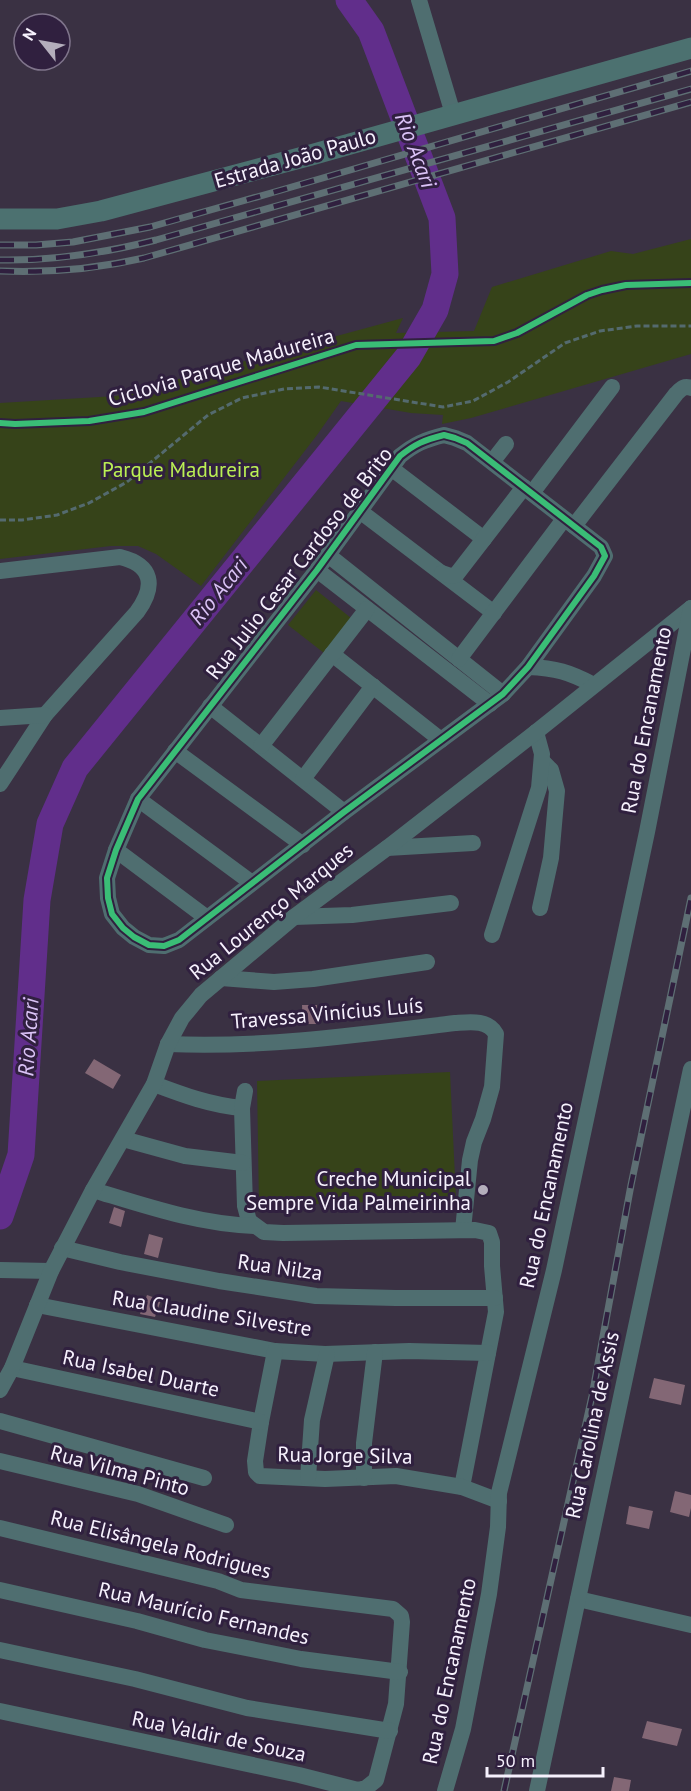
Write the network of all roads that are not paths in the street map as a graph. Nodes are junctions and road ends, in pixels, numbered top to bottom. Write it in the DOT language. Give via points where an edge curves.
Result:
graph roads {
  1 [pos="419,0"];
  2 [pos="691,48"];
  3 [pos="446,116"];
  4 [pos="0,219"];
  5 [pos="612,387"];
  6 [pos="691,388"];
  7 [pos="506,444"];
  8 [pos="492,462"];
  9 [pos="391,468"];
  10 [pos="528,490"];
  11 [pos="361,512"];
  12 [pos="569,522"];
  13 [pos="484,539"];
  14 [pos="328,555"];
  15 [pos="316,570"];
  16 [pos="0,571"];
  17 [pos="444,573"];
  18 [pos="691,608"];
  19 [pos="367,609"];
  20 [pos="494,613"];
  21 [pos="332,654"];
  22 [pos="459,659"];
  23 [pos="528,667"];
  24 [pos="594,685"];
  25 [pos="373,686"];
  26 [pos="503,694"];
  27 [pos="489,704"];
  28 [pos="210,706"];
  29 [pos="45,715"];
  30 [pos="0,718"];
  31 [pos="536,732"];
  32 [pos="441,740"];
  33 [pos="261,746"];
  34 [pos="175,751"];
  35 [pos="542,761"];
  36 [pos="303,779"];
  37 [pos="0,784"];
  38 [pos="138,799"];
  39 [pos="344,812"];
  40 [pos="473,843"];
  41 [pos="303,845"];
  42 [pos="387,848"];
  43 [pos="116,849"];
  44 [pos="252,883"];
  45 [pos="451,903"];
  46 [pos="540,908"];
  47 [pos="294,916"];
  48 [pos="207,918"];
  49 [pos="492,934"];
  50 [pos="427,962"];
  51 [pos="220,978"];
  52 [pos="168,1044"];
  53 [pos="691,1069"];
  54 [pos="154,1084"];
  55 [pos="123,1139"];
  56 [pos="243,1163"];
  57 [pos="93,1190"];
  58 [pos="254,1226"];
  59 [pos="464,1230"];
  60 [pos="62,1248"];
  61 [pos="0,1270"];
  62 [pos="51,1271"];
  63 [pos="495,1298"];
  64 [pos="38,1305"];
  65 [pos="275,1350"];
  66 [pos="375,1352"];
  67 [pos="488,1353"];
  68 [pos="327,1354"];
  69 [pos="12,1368"];
  70 [pos="0,1390"];
  71 [pos="0,1421"];
  72 [pos="261,1422"];
  73 [pos="0,1461"];
  74 [pos="204,1478"];
  75 [pos="308,1478"];
  76 [pos="364,1478"];
  77 [pos="462,1487"];
  78 [pos="499,1501"];
  79 [pos="226,1525"];
  80 [pos="0,1528"];
  81 [pos="0,1590"];
  82 [pos="578,1599"];
  83 [pos="384,1608"];
  84 [pos="691,1625"];
  85 [pos="0,1650"];
  86 [pos="400,1672"];
  87 [pos="0,1711"];
  88 [pos="390,1731"];
  89 [pos="446,1791"];
  90 [pos="537,1791"];
  1 -- 3 [label="street"];
  2 -- 3 [label="main road, Estrada João Paulo"];
  3 -- 4 [label="main road, Estrada João Paulo" via="100,211 57,219"];
  5 -- 10 [label="street"];
  6 -- 12 [label="street" via="682,387"];
  7 -- 8 [label="street"];
  8 -- 9 [label="street, Rua Julio Cesar Cardoso de Brito" via="467,443 444,435 413,445"];
  8 -- 10 [label="street, Rua Julio Cesar Cardoso de Brito"];
  9 -- 11 [label="street, Rua Julio Cesar Cardoso de Brito"];
  9 -- 13 [label="street"];
  10 -- 12 [label="street, Rua Julio Cesar Cardoso de Brito"];
  10 -- 13 [label="street"];
  11 -- 14 [label="street, Rua Julio Cesar Cardoso de Brito"];
  11 -- 17 [label="street"];
  12 -- 20 [label="street"];
  12 -- 23 [label="street, Rua Julio Cesar Cardoso de Brito" via="601,547 604,556 594,576"];
  13 -- 17 [label="street" via="456,575"];
  14 -- 15 [label="street, Rua Julio Cesar Cardoso de Brito"];
  14 -- 22 [label="street"];
  15 -- 19 [label="street"];
  15 -- 28 [label="street, Rua Julio Cesar Cardoso de Brito"];
  16 -- 29 [label="street" via="120,557 135,561 146,574 149,585 145,602"];
  17 -- 20 [label="street"];
  18 -- 24 [label="street, Rua Lourenço Marques"];
  18 -- 78 [label="street, Rua do Encanamento" via="554,1270 508,1450"];
  19 -- 21 [label="street"];
  19 -- 27 [label="street"];
  20 -- 22 [label="street"];
  21 -- 25 [label="street"];
  21 -- 33 [label="street"];
  22 -- 26 [label="street"];
  23 -- 24 [label="street" via="571,673"];
  23 -- 26 [label="street, Rua Julio Cesar Cardoso de Brito"];
  24 -- 31 [label="street, Rua Lourenço Marques"];
  25 -- 32 [label="street"];
  25 -- 36 [label="street"];
  26 -- 27 [label="street, Rua Julio Cesar Cardoso de Brito"];
  27 -- 32 [label="street, Rua Julio Cesar Cardoso de Brito"];
  28 -- 33 [label="street"];
  28 -- 34 [label="street, Rua Julio Cesar Cardoso de Brito"];
  29 -- 30 [label="street"];
  29 -- 37 [label="street"];
  31 -- 35 [label="street"];
  31 -- 42 [label="street, Rua Lourenço Marques"];
  32 -- 39 [label="street, Rua Julio Cesar Cardoso de Brito"];
  33 -- 36 [label="street"];
  34 -- 38 [label="street, Rua Julio Cesar Cardoso de Brito"];
  34 -- 41 [label="street"];
  35 -- 46 [label="street" via="551,770 557,791 551,858"];
  35 -- 49 [label="street" via="540,788"];
  36 -- 39 [label="street"];
  38 -- 43 [label="street, Rua Julio Cesar Cardoso de Brito"];
  38 -- 44 [label="street"];
  39 -- 41 [label="street, Rua Julio Cesar Cardoso de Brito"];
  40 -- 42 [label="street"];
  41 -- 44 [label="street, Rua Julio Cesar Cardoso de Brito"];
  42 -- 47 [label="street, Rua Lourenço Marques"];
  43 -- 48 [label="street"];
  43 -- 48 [label="street, Rua Julio Cesar Cardoso de Brito" via="107,878 108,898 112,914 134,937 149,945 164,946 179,940"];
  44 -- 48 [label="street, Rua Julio Cesar Cardoso de Brito"];
  45 -- 47 [label="street" via="352,915"];
  47 -- 51 [label="street, Rua Lourenço Marques"];
  50 -- 51 [label="street" via="313,979 274,982"];
  51 -- 52 [label="street, Rua Lourenço Marques" via="182,1018"];
  52 -- 54 [label="street, Rua Lourenço Marques"];
  52 -- 59 [label="street, Travessa Vinícius Luís" via="301,1042 455,1023 488,1025 496,1034 492,1088 470,1160"];
  53 -- 82 [label="street, Rua Carolina de Assis"];
  54 -- 55 [label="street, Rua Lourenço Marques"];
  54 -- 56 [label="street" via="210,1104 243,1100"];
  55 -- 56 [label="street" via="185,1156"];
  55 -- 57 [label="street, Rua Lourenço Marques"];
  56 -- 58 [label="street" via="246,1215"];
  57 -- 58 [label="street" via="182,1216"];
  57 -- 60 [label="street, Rua Lourenço Marques"];
  58 -- 59 [label="street" via="264,1232 283,1233"];
  59 -- 63 [label="street" via="489,1233"];
  60 -- 62 [label="street, Rua Lourenço Marques"];
  60 -- 63 [label="street, Rua Nilza" via="307,1295"];
  61 -- 62 [label="street"];
  62 -- 64 [label="street, Rua Lourenço Marques"];
  63 -- 67 [label="street"];
  64 -- 65 [label="street, Rua Claudine Silvestre"];
  64 -- 69 [label="street, Rua Lourenço Marques"];
  65 -- 68 [label="street, Rua Claudine Silvestre"];
  65 -- 72 [label="street"];
  66 -- 67 [label="street, Rua Claudine Silvestre"];
  66 -- 68 [label="street, Rua Claudine Silvestre"];
  66 -- 76 [label="street" via="364,1443"];
  67 -- 77 [label="street"];
  68 -- 75 [label="street" via="312,1420"];
  69 -- 70 [label="street, Rua Lourenço Marques"];
  69 -- 72 [label="street, Rua Isabel Duarte"];
  71 -- 74 [label="street"];
  72 -- 75 [label="street, Rua Jorge Silva" via="256,1472 260,1476"];
  73 -- 79 [label="street, Rua Vilma Pinto" via="138,1494"];
  75 -- 76 [label="street, Rua Jorge Silva"];
  76 -- 77 [label="street, Rua Jorge Silva" via="396,1476"];
  77 -- 78 [label="street, Rua Jorge Silva"];
  78 -- 89 [label="street, Rua do Encanamento" via="489,1594 463,1729"];
  80 -- 83 [label="street, Rua Elisângela Rodrigues" via="241,1590"];
  81 -- 86 [label="street, Rua Maurício Fernandes" via="205,1640 301,1659"];
  82 -- 84 [label="street"];
  82 -- 90 [label="street, Rua Carolina de Assis"];
  83 -- 86 [label="street, Rua Valdir de Souza" via="398,1612 402,1622"];
  85 -- 88 [label="street, Rua Valdir de Souza" via="247,1708"];
  86 -- 88 [label="street, Rua Valdir de Souza"];
  87 -- 88 [label="street, Rua Valdir de Souza" via="358,1790 376,1780"];
}
